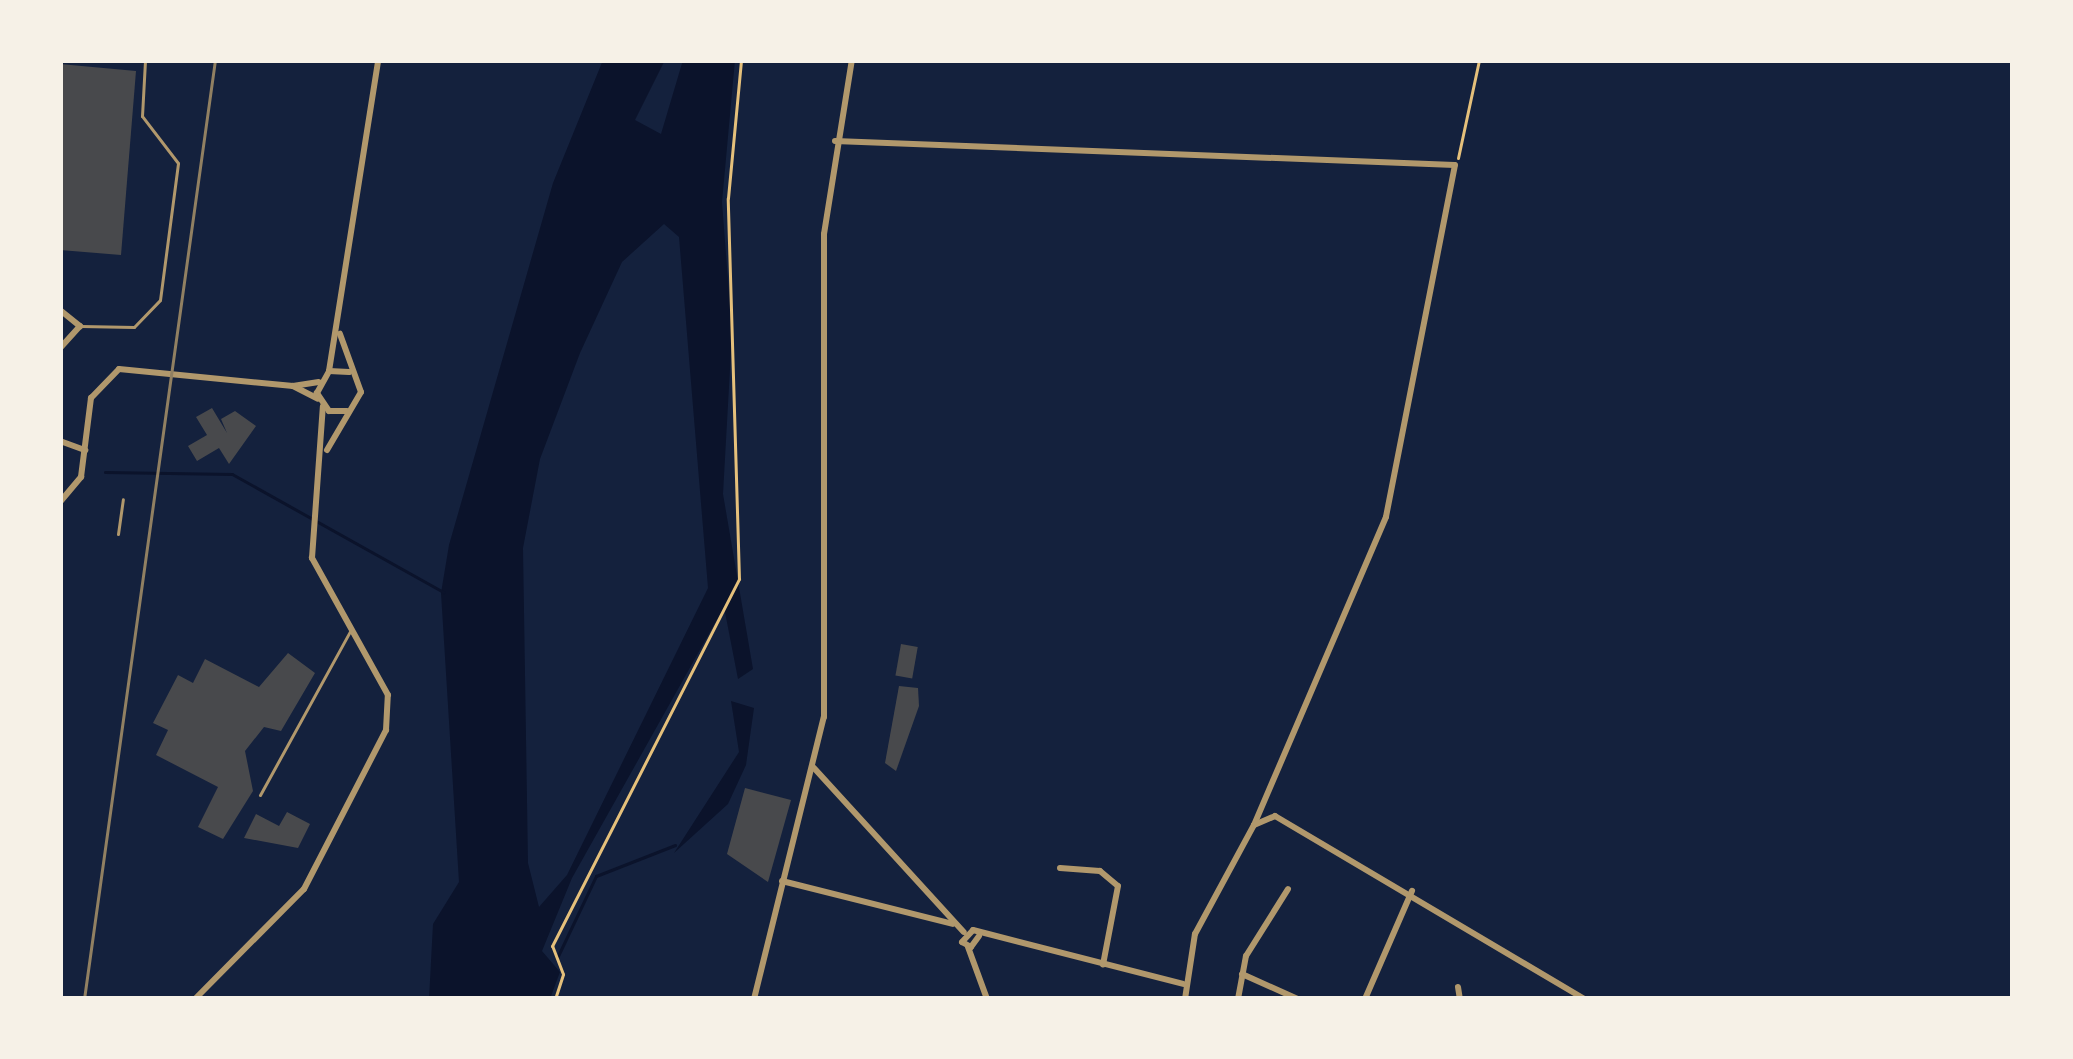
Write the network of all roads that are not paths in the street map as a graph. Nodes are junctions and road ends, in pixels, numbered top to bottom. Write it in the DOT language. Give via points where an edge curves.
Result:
graph roads {
  1 [pos="145,60"];
  2 [pos="378,60"];
  3 [pos="852,60"];
  4 [pos="835,141"];
  5 [pos="60,310"];
  6 [pos="80,326"];
  7 [pos="340,330"];
  8 [pos="60,348"];
  9 [pos="329,371"];
  10 [pos="352,373"];
  11 [pos="319,382"];
  12 [pos="293,386"];
  13 [pos="320,403"];
  14 [pos="351,410"];
  15 [pos="60,441"];
  16 [pos="85,450"];
  17 [pos="325,453"];
  18 [pos="71,490"];
  19 [pos="60,493"];
  20 [pos="123,500"];
  21 [pos="60,502"];
  22 [pos="118,534"];
  23 [pos="352,630"];
  24 [pos="814,768"];
  25 [pos="260,795"];
  26 [pos="1254,825"];
  27 [pos="1060,868"];
  28 [pos="782,881"];
  29 [pos="1288,889"];
  30 [pos="1412,891"];
  31 [pos="955,924"];
  32 [pos="964,932"];
  33 [pos="979,936"];
  34 [pos="968,947"];
  35 [pos="1103,966"];
  36 [pos="1241,974"];
  37 [pos="1183,984"];
  38 [pos="1458,987"];
  39 [pos="195,999"];
  40 [pos="754,999"];
  41 [pos="987,999"];
  42 [pos="1185,999"];
  43 [pos="1238,999"];
  44 [pos="1298,999"];
  45 [pos="1365,999"];
  46 [pos="1460,999"];
  47 [pos="1584,999"];
  1 -- 6 [label="lane" via="142,116 178,163 160,300 134,327"];
  2 -- 7 [label="street"];
  3 -- 4 [label="street"];
  4 -- 24 [label="street" via="823,246 829,652"];
  4 -- 26 [label="street" via="1455,165 1386,517"];
  5 -- 6 [label="street"];
  6 -- 8 [label="street"];
  7 -- 9 [label="street"];
  7 -- 10 [label="street"];
  9 -- 10 [label="street"];
  9 -- 11 [label="street"];
  10 -- 14 [label="street" via="361,392"];
  11 -- 12 [label="street"];
  11 -- 13 [label="street"];
  12 -- 13 [label="street"];
  12 -- 16 [label="street" via="129,365 100,382"];
  13 -- 14 [label="street"];
  13 -- 17 [label="street"];
  14 -- 17 [label="street"];
  15 -- 16 [label="street"];
  16 -- 18 [label="street"];
  17 -- 23 [label="street" via="312,558"];
  18 -- 19 [label="street"];
  18 -- 21 [label="street"];
  20 -- 22 [label="lane"];
  23 -- 25 [label="lane"];
  23 -- 39 [label="street" via="388,695 386,730 304,890"];
  24 -- 28 [label="street"];
  24 -- 31 [label="street"];
  26 -- 30 [label="street" via="1275,816 1307,826"];
  26 -- 37 [label="street" via="1195,934"];
  27 -- 35 [label="street" via="1100,871 1118,886"];
  28 -- 31 [label="street"];
  28 -- 40 [label="street"];
  29 -- 36 [label="street"];
  30 -- 45 [label="street"];
  30 -- 47 [label="street"];
  31 -- 32 [label="street"];
  32 -- 33 [label="street"];
  32 -- 34 [label="street"];
  33 -- 34 [label="street"];
  33 -- 35 [label="street"];
  34 -- 41 [label="street"];
  35 -- 37 [label="street"];
  36 -- 43 [label="street"];
  36 -- 44 [label="street"];
  37 -- 42 [label="street"];
  38 -- 46 [label="street"];
}
